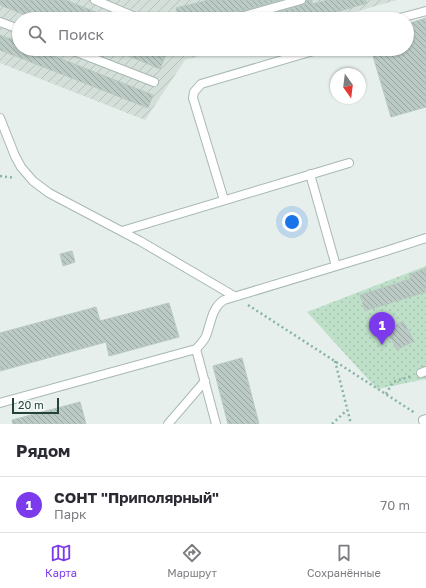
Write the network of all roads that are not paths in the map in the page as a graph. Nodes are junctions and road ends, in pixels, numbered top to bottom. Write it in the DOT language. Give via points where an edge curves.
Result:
graph roads {
  1 [pos="95,0"];
  2 [pos="301,0"];
  3 [pos="426,11"];
  4 [pos="123,12"];
  5 [pos="258,12"];
  6 [pos="414,14"];
  7 [pos="0,22"];
  8 [pos="12,26"];
  9 [pos="87,56"];
  10 [pos="296,56"];
  11 [pos="154,82"];
  12 [pos="0,118"];
  13 [pos="348,163"];
  14 [pos="310,174"];
  15 [pos="224,200"];
  16 [pos="122,231"];
  17 [pos="426,238"];
  18 [pos="336,266"];
  19 [pos="234,296"];
  20 [pos="196,349"];
  21 [pos="205,381"];
  22 [pos="0,403"];
  23 [pos="168,424"];
  24 [pos="216,424"];
  1 -- 4 [label="lane"];
  2 -- 5 [label="lane"];
  3 -- 6 [label="lane"];
  7 -- 8 [label="lane"];
  9 -- 11 [label="lane"];
  10 -- 15 [label="lane" via="201,84 194,92 193,98"];
  12 -- 16 [label="lane" via="15,156 33,181 49,193"];
  13 -- 14 [label="lane"];
  14 -- 15 [label="lane"];
  14 -- 18 [label="lane"];
  15 -- 16 [label="lane"];
  16 -- 19 [label="lane"];
  17 -- 18 [label="lane"];
  18 -- 19 [label="lane"];
  19 -- 20 [label="lane" via="218,303 205,338"];
  20 -- 21 [label="lane"];
  20 -- 22 [label="lane"];
  21 -- 23 [label="lane"];
  21 -- 24 [label="lane"];
}
